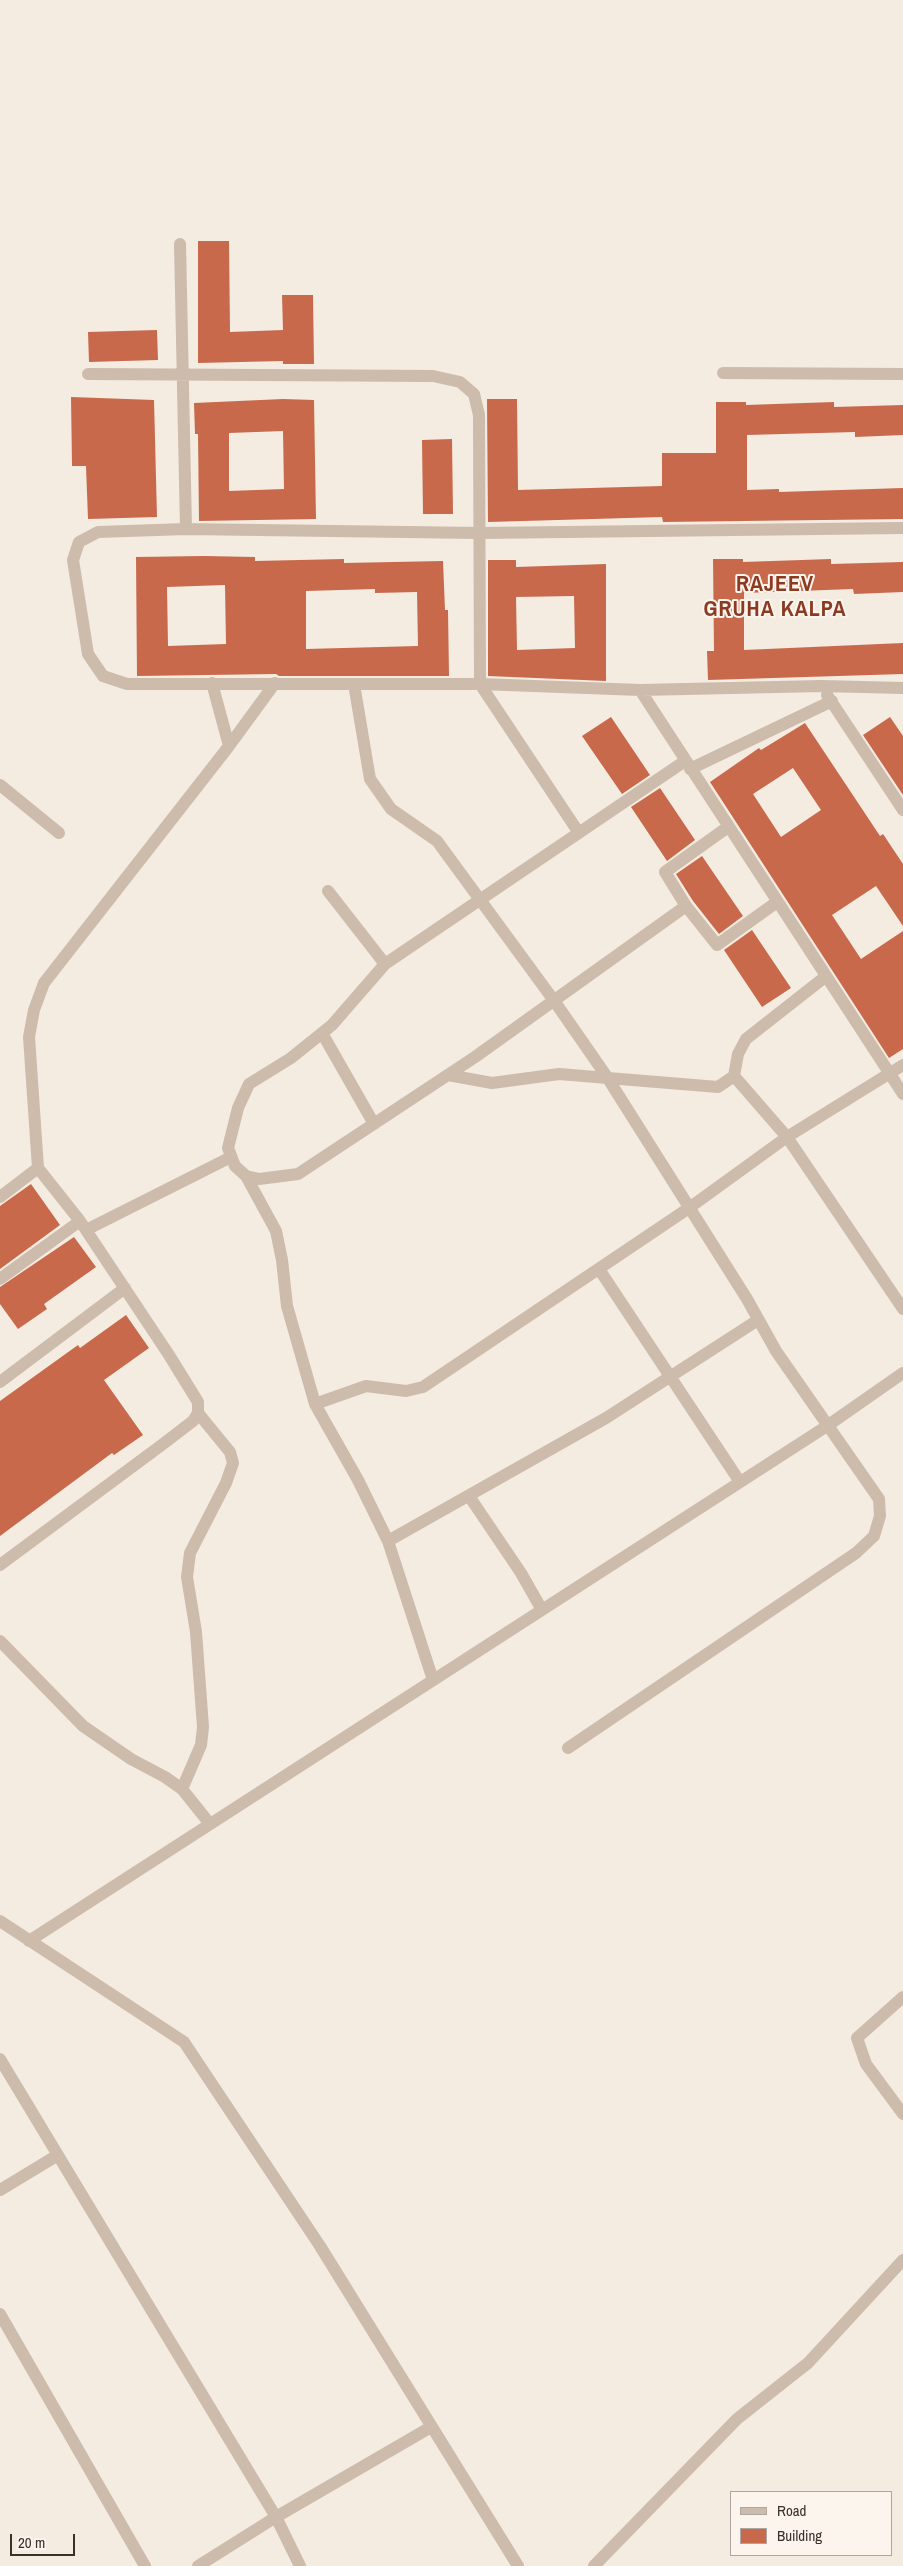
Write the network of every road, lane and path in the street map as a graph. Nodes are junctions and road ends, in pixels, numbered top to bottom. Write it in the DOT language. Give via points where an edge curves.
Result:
graph roads {
  1 [pos="180,244"];
  2 [pos="88,374"];
  3 [pos="723,374"];
  4 [pos="903,374"];
  5 [pos="184,376"];
  6 [pos="903,528"];
  7 [pos="186,529"];
  8 [pos="479,533"];
  9 [pos="212,683"];
  10 [pos="275,683"];
  11 [pos="354,684"];
  12 [pos="480,684"];
  13 [pos="822,686"];
  14 [pos="903,688"];
  15 [pos="640,690"];
  16 [pos="832,701"];
  17 [pos="229,746"];
  18 [pos="688,765"];
  19 [pos="0,785"];
  20 [pos="903,810"];
  21 [pos="728,827"];
  22 [pos="59,833"];
  23 [pos="579,833"];
  24 [pos="328,891"];
  25 [pos="478,900"];
  26 [pos="776,902"];
  27 [pos="686,906"];
  28 [pos="385,964"];
  29 [pos="825,977"];
  30 [pos="555,1002"];
  31 [pos="322,1033"];
  32 [pos="903,1066"];
  33 [pos="448,1075"];
  34 [pos="888,1075"];
  35 [pos="734,1076"];
  36 [pos="607,1077"];
  37 [pos="903,1094"];
  38 [pos="374,1124"];
  39 [pos="787,1137"];
  40 [pos="231,1157"];
  41 [pos="38,1168"];
  42 [pos="246,1176"];
  43 [pos="0,1197"];
  44 [pos="689,1208"];
  45 [pos="83,1225"];
  46 [pos="599,1269"];
  47 [pos="0,1279"];
  48 [pos="125,1288"];
  49 [pos="903,1309"];
  50 [pos="758,1320"];
  51 [pos="903,1373"];
  52 [pos="671,1376"];
  53 [pos="0,1382"];
  54 [pos="315,1404"];
  55 [pos="198,1413"];
  56 [pos="827,1426"];
  57 [pos="740,1482"];
  58 [pos="469,1496"];
  59 [pos="388,1541"];
  60 [pos="0,1565"];
  61 [pos="542,1610"];
  62 [pos="0,1641"];
  63 [pos="434,1680"];
  64 [pos="568,1748"];
  65 [pos="182,1789"];
  66 [pos="210,1824"];
  67 [pos="0,1921"];
  68 [pos="29,1941"];
  69 [pos="903,1997"];
  70 [pos="0,2059"];
  71 [pos="903,2114"];
  72 [pos="58,2155"];
  73 [pos="0,2190"];
  74 [pos="903,2260"];
  75 [pos="0,2314"];
  76 [pos="431,2427"];
  77 [pos="276,2517"];
  78 [pos="145,2566"];
  79 [pos="198,2566"];
  80 [pos="300,2566"];
  81 [pos="518,2566"];
  82 [pos="594,2566"];
  1 -- 5 [label="street"];
  2 -- 5 [label="street"];
  3 -- 4 [label="street"];
  5 -- 7 [label="street"];
  5 -- 8 [label="street" via="433,376 460,382 474,394 479,415"];
  6 -- 8 [label="street"];
  7 -- 8 [label="street"];
  7 -- 9 [label="street" via="98,532 80,542 72,560 88,654 103,676 127,684"];
  8 -- 12 [label="street"];
  9 -- 10 [label="street"];
  9 -- 17 [label="street"];
  10 -- 11 [label="street"];
  10 -- 17 [label="street"];
  11 -- 12 [label="street"];
  11 -- 25 [label="street" via="370,779 391,809 437,841"];
  12 -- 15 [label="street"];
  12 -- 23 [label="street"];
  13 -- 14 [label="street"];
  13 -- 15 [label="street"];
  13 -- 16 [label="street"];
  15 -- 18 [label="street"];
  16 -- 18 [label="street"];
  16 -- 20 [label="street"];
  17 -- 41 [label="street" via="44,983 29,1037"];
  18 -- 21 [label="street"];
  18 -- 23 [label="street"];
  19 -- 22 [label="street"];
  21 -- 26 [label="street"];
  21 -- 27 [label="street" via="665,872"];
  23 -- 25 [label="street"];
  24 -- 28 [label="street"];
  25 -- 28 [label="street"];
  25 -- 30 [label="street"];
  26 -- 27 [label="street" via="717,945"];
  26 -- 29 [label="street"];
  27 -- 30 [label="street"];
  28 -- 31 [label="street"];
  29 -- 34 [label="street"];
  29 -- 35 [label="street" via="746,1039 738,1054"];
  30 -- 33 [label="street"];
  30 -- 36 [label="street"];
  31 -- 38 [label="street"];
  31 -- 40 [label="street" via="291,1058 249,1084 238,1108 228,1148"];
  32 -- 34 [label="street"];
  33 -- 36 [label="street" via="492,1083 559,1074"];
  33 -- 38 [label="street"];
  34 -- 37 [label="street"];
  34 -- 39 [label="street"];
  35 -- 36 [label="street" via="718,1087"];
  35 -- 39 [label="street"];
  36 -- 44 [label="street"];
  38 -- 42 [label="street" via="298,1174 259,1179"];
  39 -- 44 [label="street"];
  39 -- 49 [label="street"];
  40 -- 42 [label="street" via="234,1166"];
  40 -- 45 [label="street"];
  41 -- 43 [label="street"];
  41 -- 45 [label="street"];
  42 -- 54 [label="street" via="276,1232 287,1306"];
  44 -- 46 [label="street"];
  44 -- 50 [label="street"];
  45 -- 47 [label="street"];
  45 -- 48 [label="street"];
  46 -- 52 [label="street"];
  46 -- 54 [label="street" via="423,1387 406,1391 366,1386"];
  48 -- 53 [label="street"];
  48 -- 55 [label="street" via="198,1402"];
  50 -- 52 [label="street"];
  50 -- 56 [label="street"];
  51 -- 56 [label="street"];
  52 -- 57 [label="street"];
  52 -- 58 [label="street" via="606,1418"];
  54 -- 59 [label="street"];
  55 -- 60 [label="street" via="193,1421"];
  55 -- 65 [label="street" via="230,1452 233,1463 190,1553 187,1577 196,1632 203,1727 201,1745"];
  56 -- 57 [label="street"];
  56 -- 64 [label="street" via="879,1499 880,1516 874,1536 856,1553"];
  57 -- 61 [label="street"];
  58 -- 59 [label="street"];
  58 -- 61 [label="street"];
  59 -- 63 [label="street"];
  61 -- 63 [label="street"];
  62 -- 65 [label="street" via="83,1726 130,1760"];
  63 -- 66 [label="street"];
  65 -- 66 [label="street"];
  66 -- 68 [label="street"];
  67 -- 68 [label="street"];
  68 -- 76 [label="street" via="184,2042 320,2246"];
  69 -- 71 [label="street" via="857,2038 866,2064"];
  70 -- 72 [label="street"];
  72 -- 73 [label="street"];
  72 -- 77 [label="street"];
  74 -- 82 [label="street" via="808,2364 737,2419"];
  75 -- 78 [label="street"];
  76 -- 77 [label="street"];
  76 -- 81 [label="street"];
  77 -- 79 [label="street"];
  77 -- 80 [label="street"];
}
